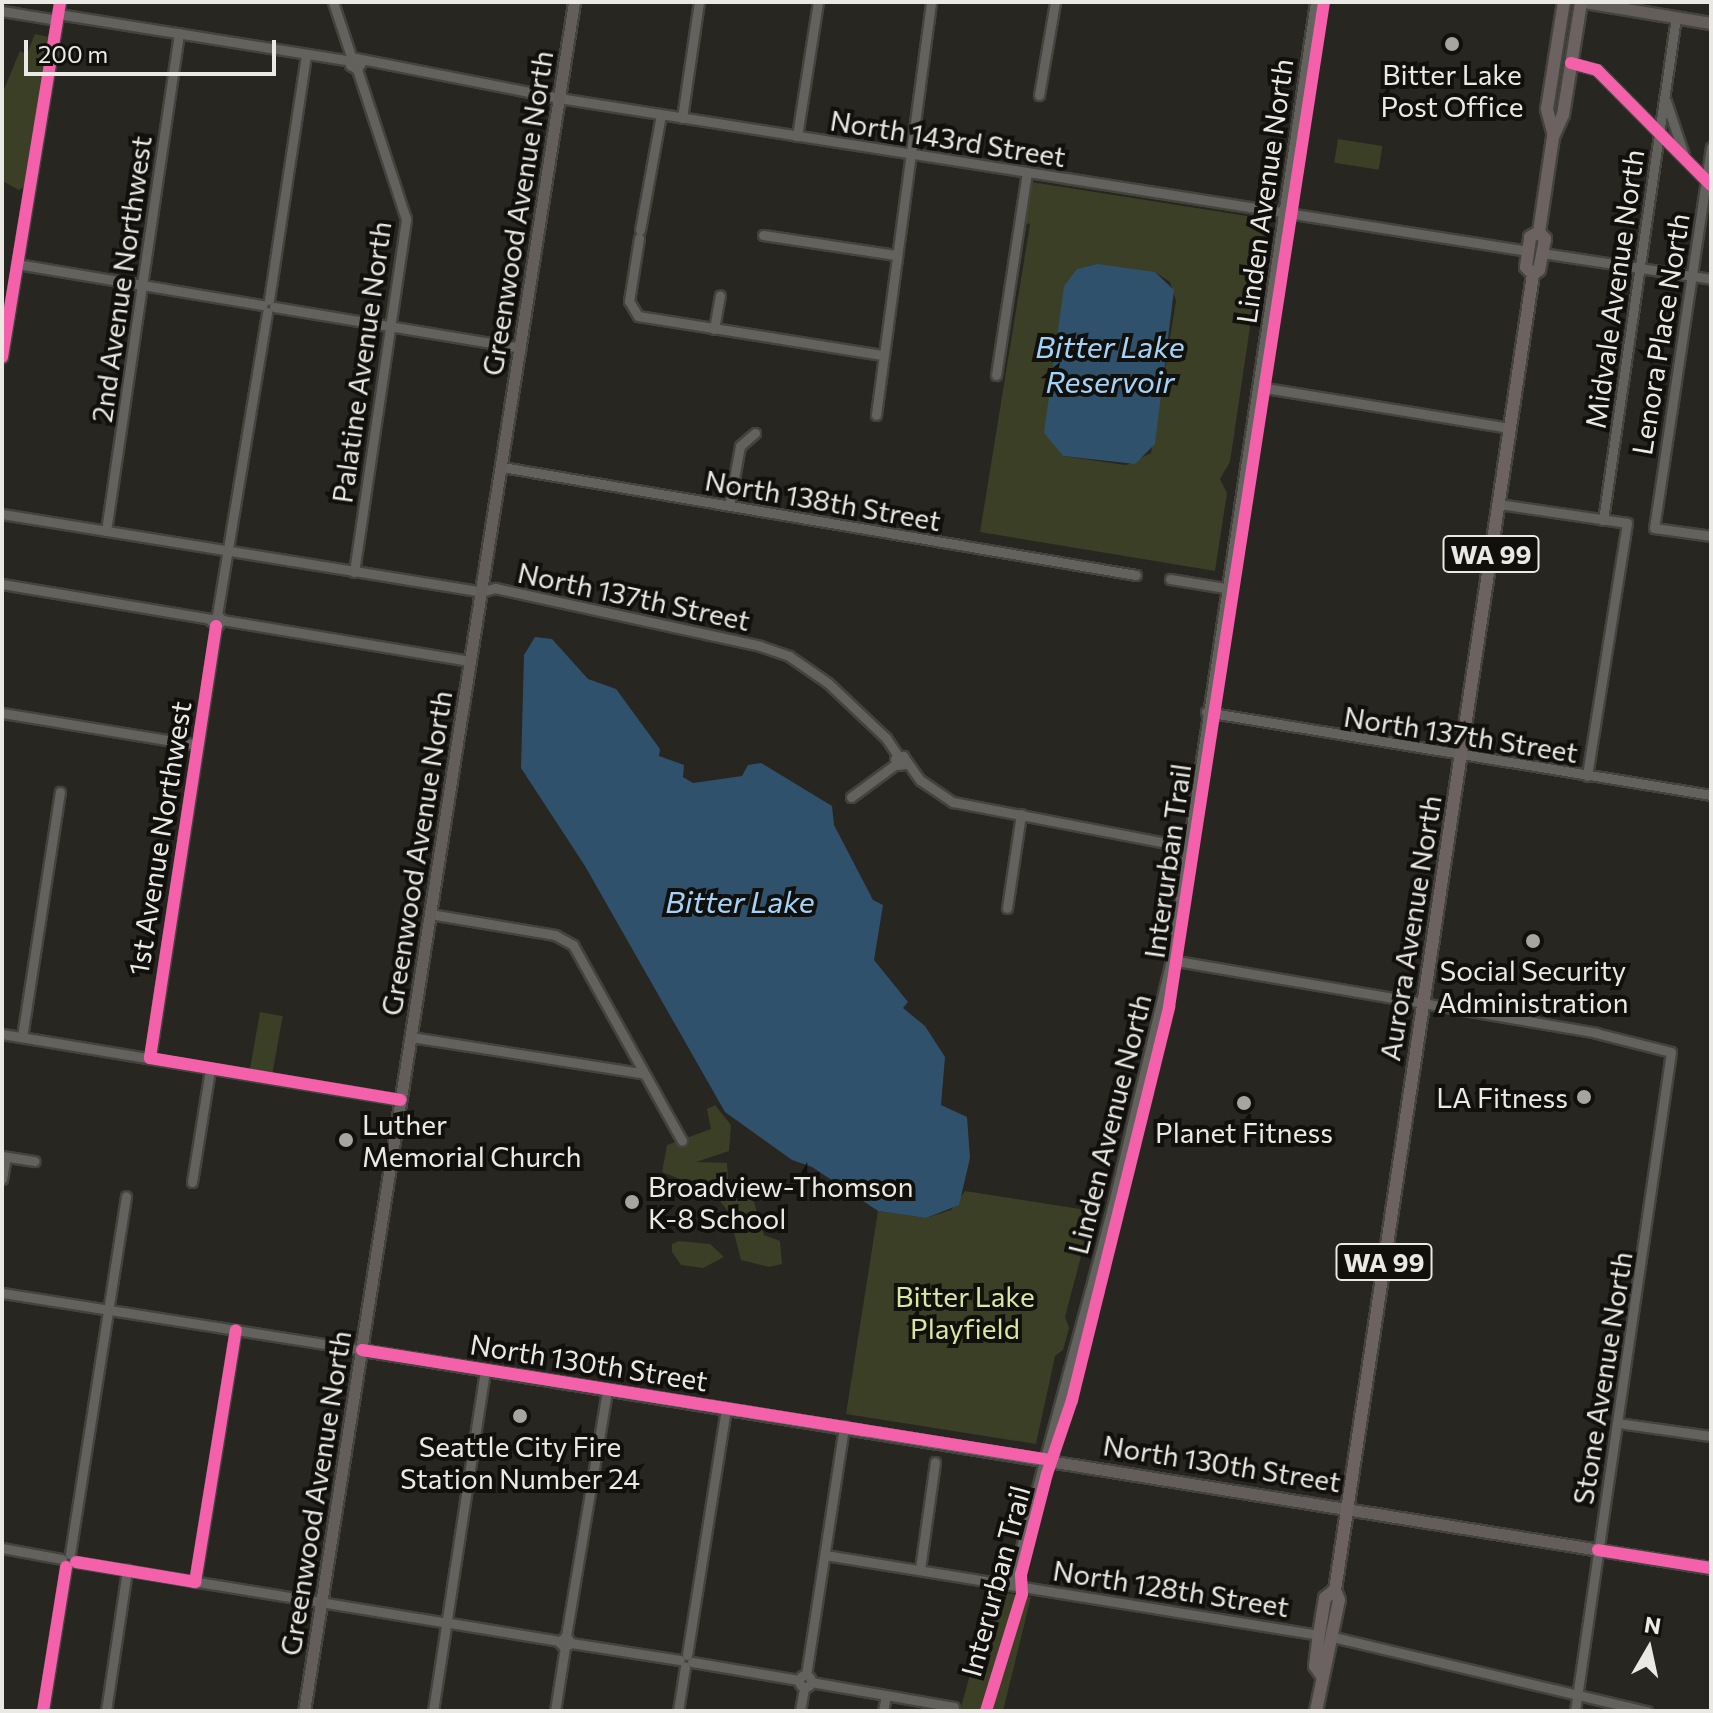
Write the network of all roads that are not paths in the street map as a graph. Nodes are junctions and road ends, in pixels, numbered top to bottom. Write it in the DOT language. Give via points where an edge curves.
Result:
graph roads {
  1 [pos="60,2"];
  2 [pos="333,2"];
  3 [pos="574,2"];
  4 [pos="699,2"];
  5 [pos="818,2"];
  6 [pos="931,2"];
  7 [pos="1055,2"];
  8 [pos="1315,2"];
  9 [pos="1564,2"];
  10 [pos="1583,2"];
  11 [pos="2,11"];
  12 [pos="57,17"];
  13 [pos="1676,17"];
  14 [pos="1711,23"];
  15 [pos="179,33"];
  16 [pos="306,55"];
  17 [pos="355,63"];
  18 [pos="1571,63"];
  19 [pos="1665,92"];
  20 [pos="1039,95"];
  21 [pos="559,98"];
  22 [pos="661,115"];
  23 [pos="682,118"];
  24 [pos="1553,132"];
  25 [pos="1658,133"];
  26 [pos="797,136"];
  27 [pos="1711,147"];
  28 [pos="912,154"];
  29 [pos="1687,162"];
  30 [pos="1027,173"];
  31 [pos="1709,182"];
  32 [pos="1285,212"];
  33 [pos="1539,232"];
  34 [pos="763,235"];
  35 [pos="1528,251"];
  36 [pos="1542,253"];
  37 [pos="896,255"];
  38 [pos="17,264"];
  39 [pos="1638,268"];
  40 [pos="1533,274"];
  41 [pos="1691,276"];
  42 [pos="1711,279"];
  43 [pos="142,285"];
  44 [pos="720,296"];
  45 [pos="268,306"];
  46 [pos="393,326"];
  47 [pos="714,329"];
  48 [pos="521,348"];
  49 [pos="882,355"];
  50 [pos="2,357"];
  51 [pos="996,375"];
  52 [pos="1259,387"];
  53 [pos="876,415"];
  54 [pos="1510,428"];
  55 [pos="755,433"];
  56 [pos="502,467"];
  57 [pos="1499,504"];
  58 [pos="729,506"];
  59 [pos="2,514"];
  60 [pos="1603,520"];
  61 [pos="106,531"];
  62 [pos="1711,536"];
  63 [pos="227,550"];
  64 [pos="354,572"];
  65 [pos="1136,575"];
  66 [pos="1170,579"];
  67 [pos="2,584"];
  68 [pos="1225,588"];
  69 [pos="481,592"];
  70 [pos="216,620"];
  71 [pos="470,661"];
  72 [pos="1206,712"];
  73 [pos="2,713"];
  74 [pos="197,745"];
  75 [pos="1460,756"];
  76 [pos="900,761"];
  77 [pos="1587,776"];
  78 [pos="60,792"];
  79 [pos="1711,795"];
  80 [pos="851,797"];
  81 [pos="1021,814"];
  82 [pos="1186,847"];
  83 [pos="1007,908"];
  84 [pos="430,914"];
  85 [pos="1171,960"];
  86 [pos="1422,1004"];
  87 [pos="2,1034"];
  88 [pos="22,1037"];
  89 [pos="411,1037"];
  90 [pos="150,1058"];
  91 [pos="210,1069"];
  92 [pos="642,1073"];
  93 [pos="401,1100"];
  94 [pos="682,1141"];
  95 [pos="4,1156"];
  96 [pos="35,1161"];
  97 [pos="2,1179"];
  98 [pos="192,1182"];
  99 [pos="126,1196"];
  100 [pos="2,1293"];
  101 [pos="108,1310"];
  102 [pos="236,1330"];
  103 [pos="362,1350"];
  104 [pos="485,1371"];
  105 [pos="607,1390"];
  106 [pos="726,1408"];
  107 [pos="1618,1423"];
  108 [pos="844,1426"];
  109 [pos="1711,1436"];
  110 [pos="1045,1459"];
  111 [pos="935,1462"];
  112 [pos="1348,1507"];
  113 [pos="2,1548"];
  114 [pos="1598,1550"];
  115 [pos="825,1555"];
  116 [pos="68,1560"];
  117 [pos="1711,1568"];
  118 [pos="920,1569"];
  119 [pos="129,1571"];
  120 [pos="195,1582"];
  121 [pos="1011,1585"];
  122 [pos="1335,1590"];
  123 [pos="321,1602"];
  124 [pos="447,1622"];
  125 [pos="1319,1635"];
  126 [pos="1333,1637"];
  127 [pos="565,1642"];
  128 [pos="686,1661"];
  129 [pos="1322,1676"];
  130 [pos="805,1681"];
  131 [pos="1577,1694"];
  132 [pos="886,1695"];
  133 [pos="954,1707"];
  134 [pos="43,1711"];
  135 [pos="106,1711"];
  136 [pos="304,1711"];
  137 [pos="433,1711"];
  138 [pos="555,1711"];
  139 [pos="678,1711"];
  140 [pos="800,1711"];
  141 [pos="883,1711"];
  142 [pos="1316,1711"];
  143 [pos="1575,1711"];
  144 [pos="1647,1711"];
  1 -- 12 [label="street"];
  2 -- 17 [label="street"];
  3 -- 21 [label="main road, Greenwood Avenue North"];
  4 -- 23 [label="street"];
  5 -- 26 [label="street"];
  6 -- 28 [label="street"];
  7 -- 20 [label="street"];
  8 -- 32 [label="street, Linden Avenue North"];
  9 -- 24 [label="highway" via="1547,109"];
  10 -- 13 [label="main road"];
  10 -- 18 [label="highway"];
  11 -- 12 [label="street, North 143rd Street"];
  12 -- 15 [label="street, North 143rd Street"];
  12 -- 38 [label="street"];
  13 -- 14 [label="main road"];
  13 -- 19 [label="street, Midvale Avenue North"];
  15 -- 16 [label="street, North 143rd Street"];
  15 -- 43 [label="street, 2nd Avenue Northwest"];
  16 -- 17 [label="street, North 143rd Street"];
  16 -- 45 [label="street, 1st Avenue Northwest"];
  17 -- 21 [label="street, North 143rd Street"];
  17 -- 46 [label="street, Palatine Avenue North" via="406,219"];
  18 -- 24 [label="highway" via="1563,115"];
  18 -- 25 [label="street" via="1597,70"];
  19 -- 25 [label="street, Midvale Avenue North"];
  19 -- 29 [label="street"];
  21 -- 22 [label="street, North 143rd Street"];
  21 -- 48 [label="main road, Greenwood Avenue North"];
  22 -- 23 [label="street, North 143rd Street"];
  22 -- 47 [label="street" via="629,301 632,311 643,318"];
  23 -- 26 [label="street, North 143rd Street"];
  24 -- 33 [label="highway"];
  25 -- 29 [label="street"];
  25 -- 39 [label="street, Midvale Avenue North"];
  26 -- 28 [label="street, North 143rd Street"];
  27 -- 31 [label="street, Lenora Place North"];
  28 -- 30 [label="street, North 143rd Street"];
  28 -- 37 [label="street"];
  29 -- 31 [label="street"];
  30 -- 32 [label="street, North 143rd Street"];
  30 -- 51 [label="street"];
  31 -- 41 [label="street, Lenora Place North"];
  32 -- 35 [label="street, North 143rd Street"];
  32 -- 52 [label="street, Linden Avenue North"];
  33 -- 35 [label="highway" via="1530,237"];
  33 -- 36 [label="highway" via="1545,239"];
  34 -- 37 [label="street"];
  35 -- 40 [label="highway, Aurora Avenue North / WA 99" via="1526,267"];
  36 -- 39 [label="street"];
  36 -- 40 [label="highway, Aurora Avenue North / WA 99"];
  37 -- 49 [label="street"];
  38 -- 43 [label="street"];
  38 -- 50 [label="street"];
  39 -- 41 [label="street"];
  39 -- 60 [label="street, Midvale Avenue North"];
  40 -- 54 [label="highway, Aurora Avenue North / WA 99"];
  41 -- 42 [label="street"];
  41 -- 62 [label="street, Lenora Place North" via="1654,528"];
  43 -- 45 [label="street"];
  43 -- 61 [label="street, 2nd Avenue Northwest"];
  44 -- 47 [label="street"];
  45 -- 46 [label="street"];
  45 -- 63 [label="street, 1st Avenue Northwest"];
  46 -- 48 [label="street"];
  46 -- 64 [label="street, Palatine Avenue North"];
  47 -- 49 [label="street"];
  48 -- 56 [label="main road, Greenwood Avenue North"];
  49 -- 53 [label="street"];
  52 -- 54 [label="street"];
  52 -- 68 [label="street, Linden Avenue North"];
  54 -- 57 [label="highway, Aurora Avenue North / WA 99"];
  55 -- 58 [label="street" via="740,446"];
  56 -- 58 [label="street, North 138th Street"];
  56 -- 69 [label="main road, Greenwood Avenue North"];
  57 -- 60 [label="street"];
  57 -- 75 [label="highway, Aurora Avenue North / WA 99"];
  58 -- 65 [label="street, North 138th Street"];
  59 -- 61 [label="street, North 137th Street"];
  60 -- 77 [label="street" via="1627,523"];
  61 -- 63 [label="street, North 137th Street"];
  63 -- 64 [label="street, North 137th Street"];
  63 -- 70 [label="street, 1st Avenue Northwest"];
  64 -- 69 [label="street, North 137th Street"];
  66 -- 68 [label="street"];
  67 -- 70 [label="street"];
  68 -- 72 [label="street, Linden Avenue North"];
  69 -- 71 [label="main road, Greenwood Avenue North"];
  69 -- 76 [label="street, North 137th Street" via="495,588 570,602 789,656 857,708"];
  70 -- 71 [label="street"];
  70 -- 74 [label="street, 1st Avenue Northwest"];
  71 -- 84 [label="main road, Greenwood Avenue North"];
  72 -- 75 [label="street, North 137th Street"];
  72 -- 82 [label="street, Linden Avenue North"];
  73 -- 74 [label="street"];
  74 -- 90 [label="street, 1st Avenue Northwest"];
  75 -- 77 [label="street, North 137th Street"];
  75 -- 86 [label="highway, Aurora Avenue North / WA 99"];
  76 -- 80 [label="street"];
  76 -- 81 [label="street, North 137th Street" via="942,797"];
  77 -- 79 [label="street, North 137th Street"];
  78 -- 88 [label="street"];
  81 -- 82 [label="street, North 137th Street"];
  81 -- 83 [label="street"];
  82 -- 85 [label="street, Linden Avenue North"];
  84 -- 89 [label="main road, Greenwood Avenue North"];
  84 -- 92 [label="street" via="568,941"];
  85 -- 86 [label="street"];
  85 -- 110 [label="street, Linden Avenue North"];
  86 -- 107 [label="street, Stone Avenue North" via="1596,1033 1671,1052"];
  86 -- 112 [label="highway, Aurora Avenue North / WA 99"];
  87 -- 88 [label="street"];
  88 -- 90 [label="street"];
  89 -- 92 [label="street"];
  89 -- 93 [label="main road, Greenwood Avenue North"];
  90 -- 91 [label="street"];
  91 -- 93 [label="street"];
  91 -- 98 [label="street"];
  92 -- 94 [label="street"];
  93 -- 103 [label="main road, Greenwood Avenue North"];
  95 -- 96 [label="street"];
  95 -- 97 [label="street"];
  99 -- 101 [label="street"];
  100 -- 101 [label="street, North 130th Street"];
  101 -- 102 [label="street, North 130th Street"];
  101 -- 116 [label="street"];
  102 -- 103 [label="street, North 130th Street"];
  102 -- 120 [label="street"];
  103 -- 104 [label="main road, North 130th Street"];
  103 -- 123 [label="main road, Greenwood Avenue North"];
  104 -- 105 [label="main road, North 130th Street"];
  104 -- 124 [label="street"];
  105 -- 106 [label="main road, North 130th Street"];
  105 -- 127 [label="street"];
  106 -- 108 [label="main road, North 130th Street"];
  106 -- 128 [label="street"];
  107 -- 109 [label="street"];
  107 -- 114 [label="street, Stone Avenue North"];
  108 -- 110 [label="main road, North 130th Street"];
  108 -- 115 [label="street"];
  110 -- 112 [label="main road, North 130th Street"];
  110 -- 121 [label="street, Linden Avenue North"];
  111 -- 118 [label="street"];
  112 -- 114 [label="main road, North 130th Street"];
  112 -- 122 [label="highway, Aurora Avenue North / WA 99"];
  113 -- 116 [label="street"];
  114 -- 117 [label="main road, North 130th Street"];
  114 -- 131 [label="street, Stone Avenue North"];
  115 -- 118 [label="street, North 128th Street"];
  115 -- 130 [label="street"];
  116 -- 119 [label="street"];
  116 -- 134 [label="street"];
  118 -- 121 [label="street, North 128th Street"];
  119 -- 120 [label="street"];
  119 -- 135 [label="street"];
  120 -- 123 [label="street"];
  121 -- 125 [label="street, North 128th Street"];
  122 -- 125 [label="highway, Aurora Avenue North / WA 99" via="1325,1598"];
  122 -- 126 [label="highway, Aurora Avenue North / WA 99" via="1339,1600"];
  123 -- 124 [label="street"];
  123 -- 136 [label="main road, Greenwood Avenue North"];
  124 -- 127 [label="street"];
  124 -- 137 [label="street"];
  125 -- 129 [label="highway, Aurora Avenue North / WA 99" via="1315,1666"];
  126 -- 129 [label="highway, Aurora Avenue North / WA 99" via="1329,1668"];
  126 -- 131 [label="street"];
  127 -- 128 [label="street"];
  127 -- 138 [label="street"];
  128 -- 130 [label="street"];
  128 -- 139 [label="street"];
  129 -- 142 [label="highway, Aurora Avenue North / WA 99"];
  130 -- 132 [label="street"];
  130 -- 140 [label="street"];
  131 -- 143 [label="street, Stone Avenue North"];
  131 -- 144 [label="street"];
  132 -- 133 [label="street"];
  132 -- 141 [label="street"];
}
